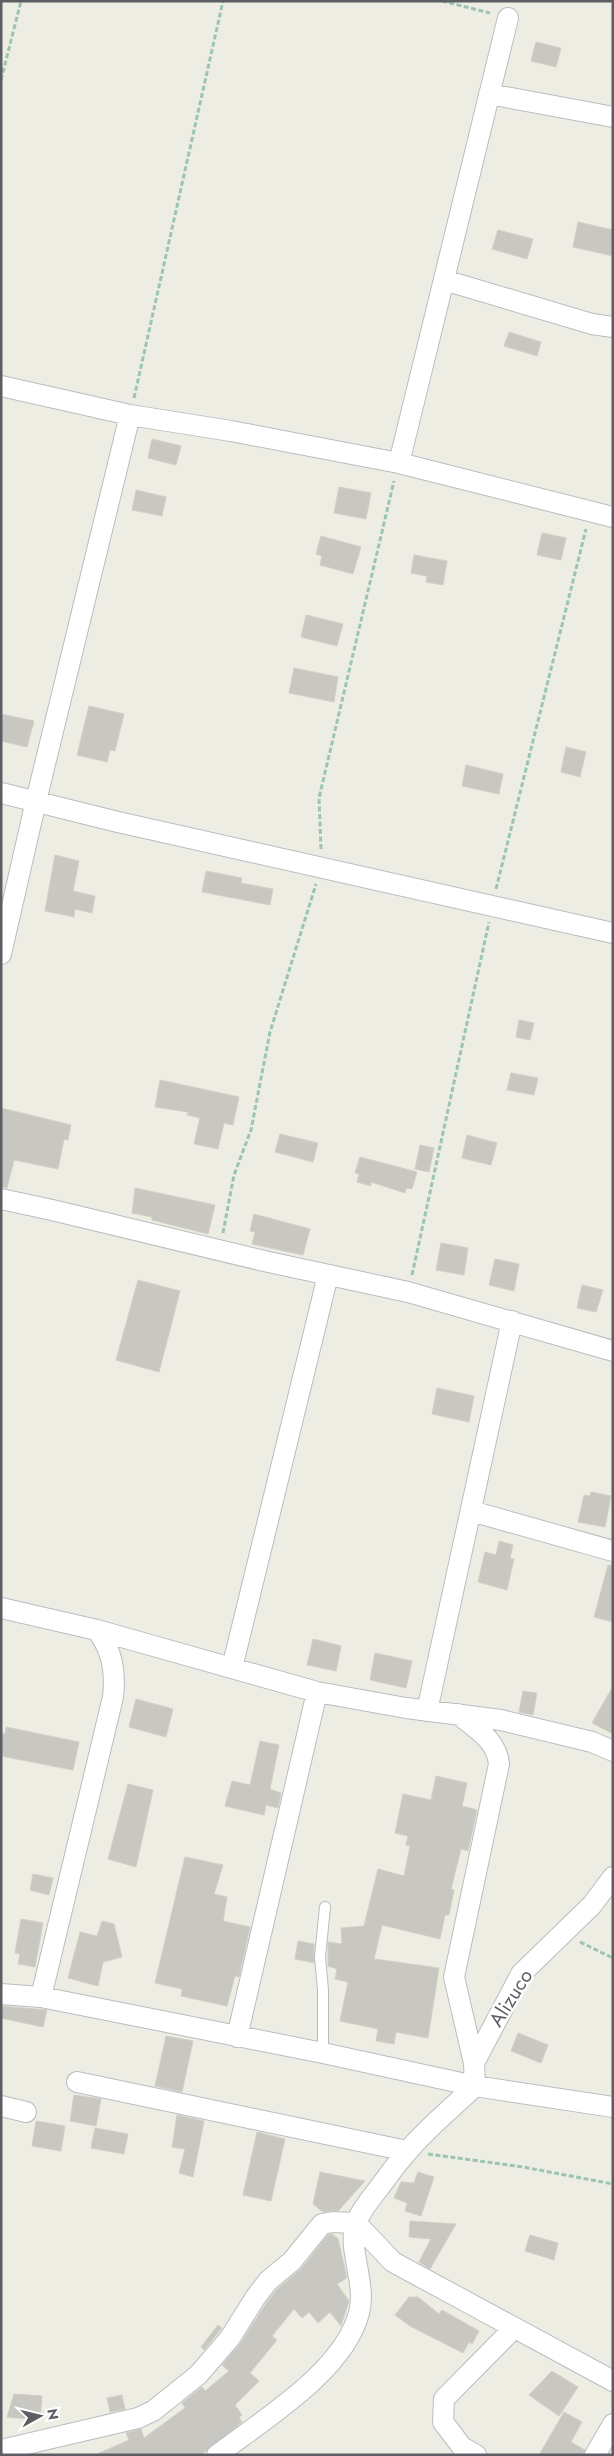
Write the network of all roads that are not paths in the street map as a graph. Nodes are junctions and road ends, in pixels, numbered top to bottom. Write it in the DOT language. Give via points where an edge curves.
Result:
graph roads {
  1 [pos="508,18"];
  2 [pos="489,94"];
  3 [pos="613,118"];
  4 [pos="444,280"];
  5 [pos="613,327"];
  6 [pos="1,386"];
  7 [pos="130,415"];
  8 [pos="399,463"];
  9 [pos="613,517"];
  10 [pos="1,793"];
  11 [pos="36,801"];
  12 [pos="613,933"];
  13 [pos="1,954"];
  14 [pos="1,1199"];
  15 [pos="328,1275"];
  16 [pos="512,1322"];
  17 [pos="613,1351"];
  18 [pos="471,1511"];
  19 [pos="613,1551"];
  20 [pos="1,1608"];
  21 [pos="97,1630"];
  22 [pos="232,1668"];
  23 [pos="317,1692"];
  24 [pos="427,1711"];
  25 [pos="458,1714"];
  26 [pos="613,1751"];
  27 [pos="613,1877"];
  28 [pos="325,1906"];
  29 [pos="1,1994"];
  30 [pos="41,1997"];
  31 [pos="237,2036"];
  32 [pos="323,2052"];
  33 [pos="474,2063"];
  34 [pos="77,2082"];
  35 [pos="475,2086"];
  36 [pos="1,2106"];
  37 [pos="613,2107"];
  38 [pos="26,2112"];
  39 [pos="407,2152"];
  40 [pos="356,2223"];
  41 [pos="514,2328"];
  42 [pos="613,2381"];
  43 [pos="613,2424"];
  44 [pos="1,2450"];
  45 [pos="217,2455"];
  46 [pos="476,2455"];
  47 [pos="595,2455"];
  1 -- 2 [label="street"];
  2 -- 3 [label="street"];
  2 -- 4 [label="street"];
  4 -- 5 [label="street" via="592,324"];
  4 -- 8 [label="street"];
  6 -- 7 [label="street"];
  7 -- 8 [label="street"];
  7 -- 11 [label="street"];
  8 -- 9 [label="street"];
  10 -- 11 [label="street"];
  11 -- 12 [label="street"];
  11 -- 13 [label="street"];
  14 -- 15 [label="street"];
  15 -- 16 [label="street" via="408,1292"];
  15 -- 22 [label="street"];
  16 -- 17 [label="street"];
  16 -- 18 [label="street"];
  18 -- 19 [label="street"];
  18 -- 24 [label="street"];
  20 -- 21 [label="street"];
  21 -- 22 [label="street"];
  21 -- 30 [label="street" via="113,1660 113,1697"];
  22 -- 23 [label="street"];
  23 -- 24 [label="street"];
  23 -- 31 [label="street"];
  24 -- 25 [label="street"];
  25 -- 26 [label="street" via="501,1720 592,1742"];
  25 -- 33 [label="street" via="488,1738 498,1752 499,1764 454,1977"];
  27 -- 33 [label="street, Alizuco" via="592,1905 521,1974"];
  28 -- 32 [label="lane" via="320,1957"];
  29 -- 30 [label="street"];
  30 -- 31 [label="street"];
  31 -- 32 [label="street"];
  32 -- 35 [label="street"];
  33 -- 35 [label="street"];
  34 -- 39 [label="street"];
  35 -- 37 [label="street"];
  35 -- 39 [label="street"];
  36 -- 38 [label="street"];
  39 -- 40 [label="street"];
  40 -- 41 [label="street" via="393,2262"];
  40 -- 44 [label="street" via="322,2224 292,2261 268,2281 230,2338 198,2375 153,2412"];
  40 -- 45 [label="street" via="355,2242 362,2286 359,2312 351,2332 331,2362 300,2392"];
  41 -- 42 [label="street"];
  41 -- 46 [label="street" via="444,2399 443,2422 462,2447"];
  43 -- 47 [label="street"];
}
